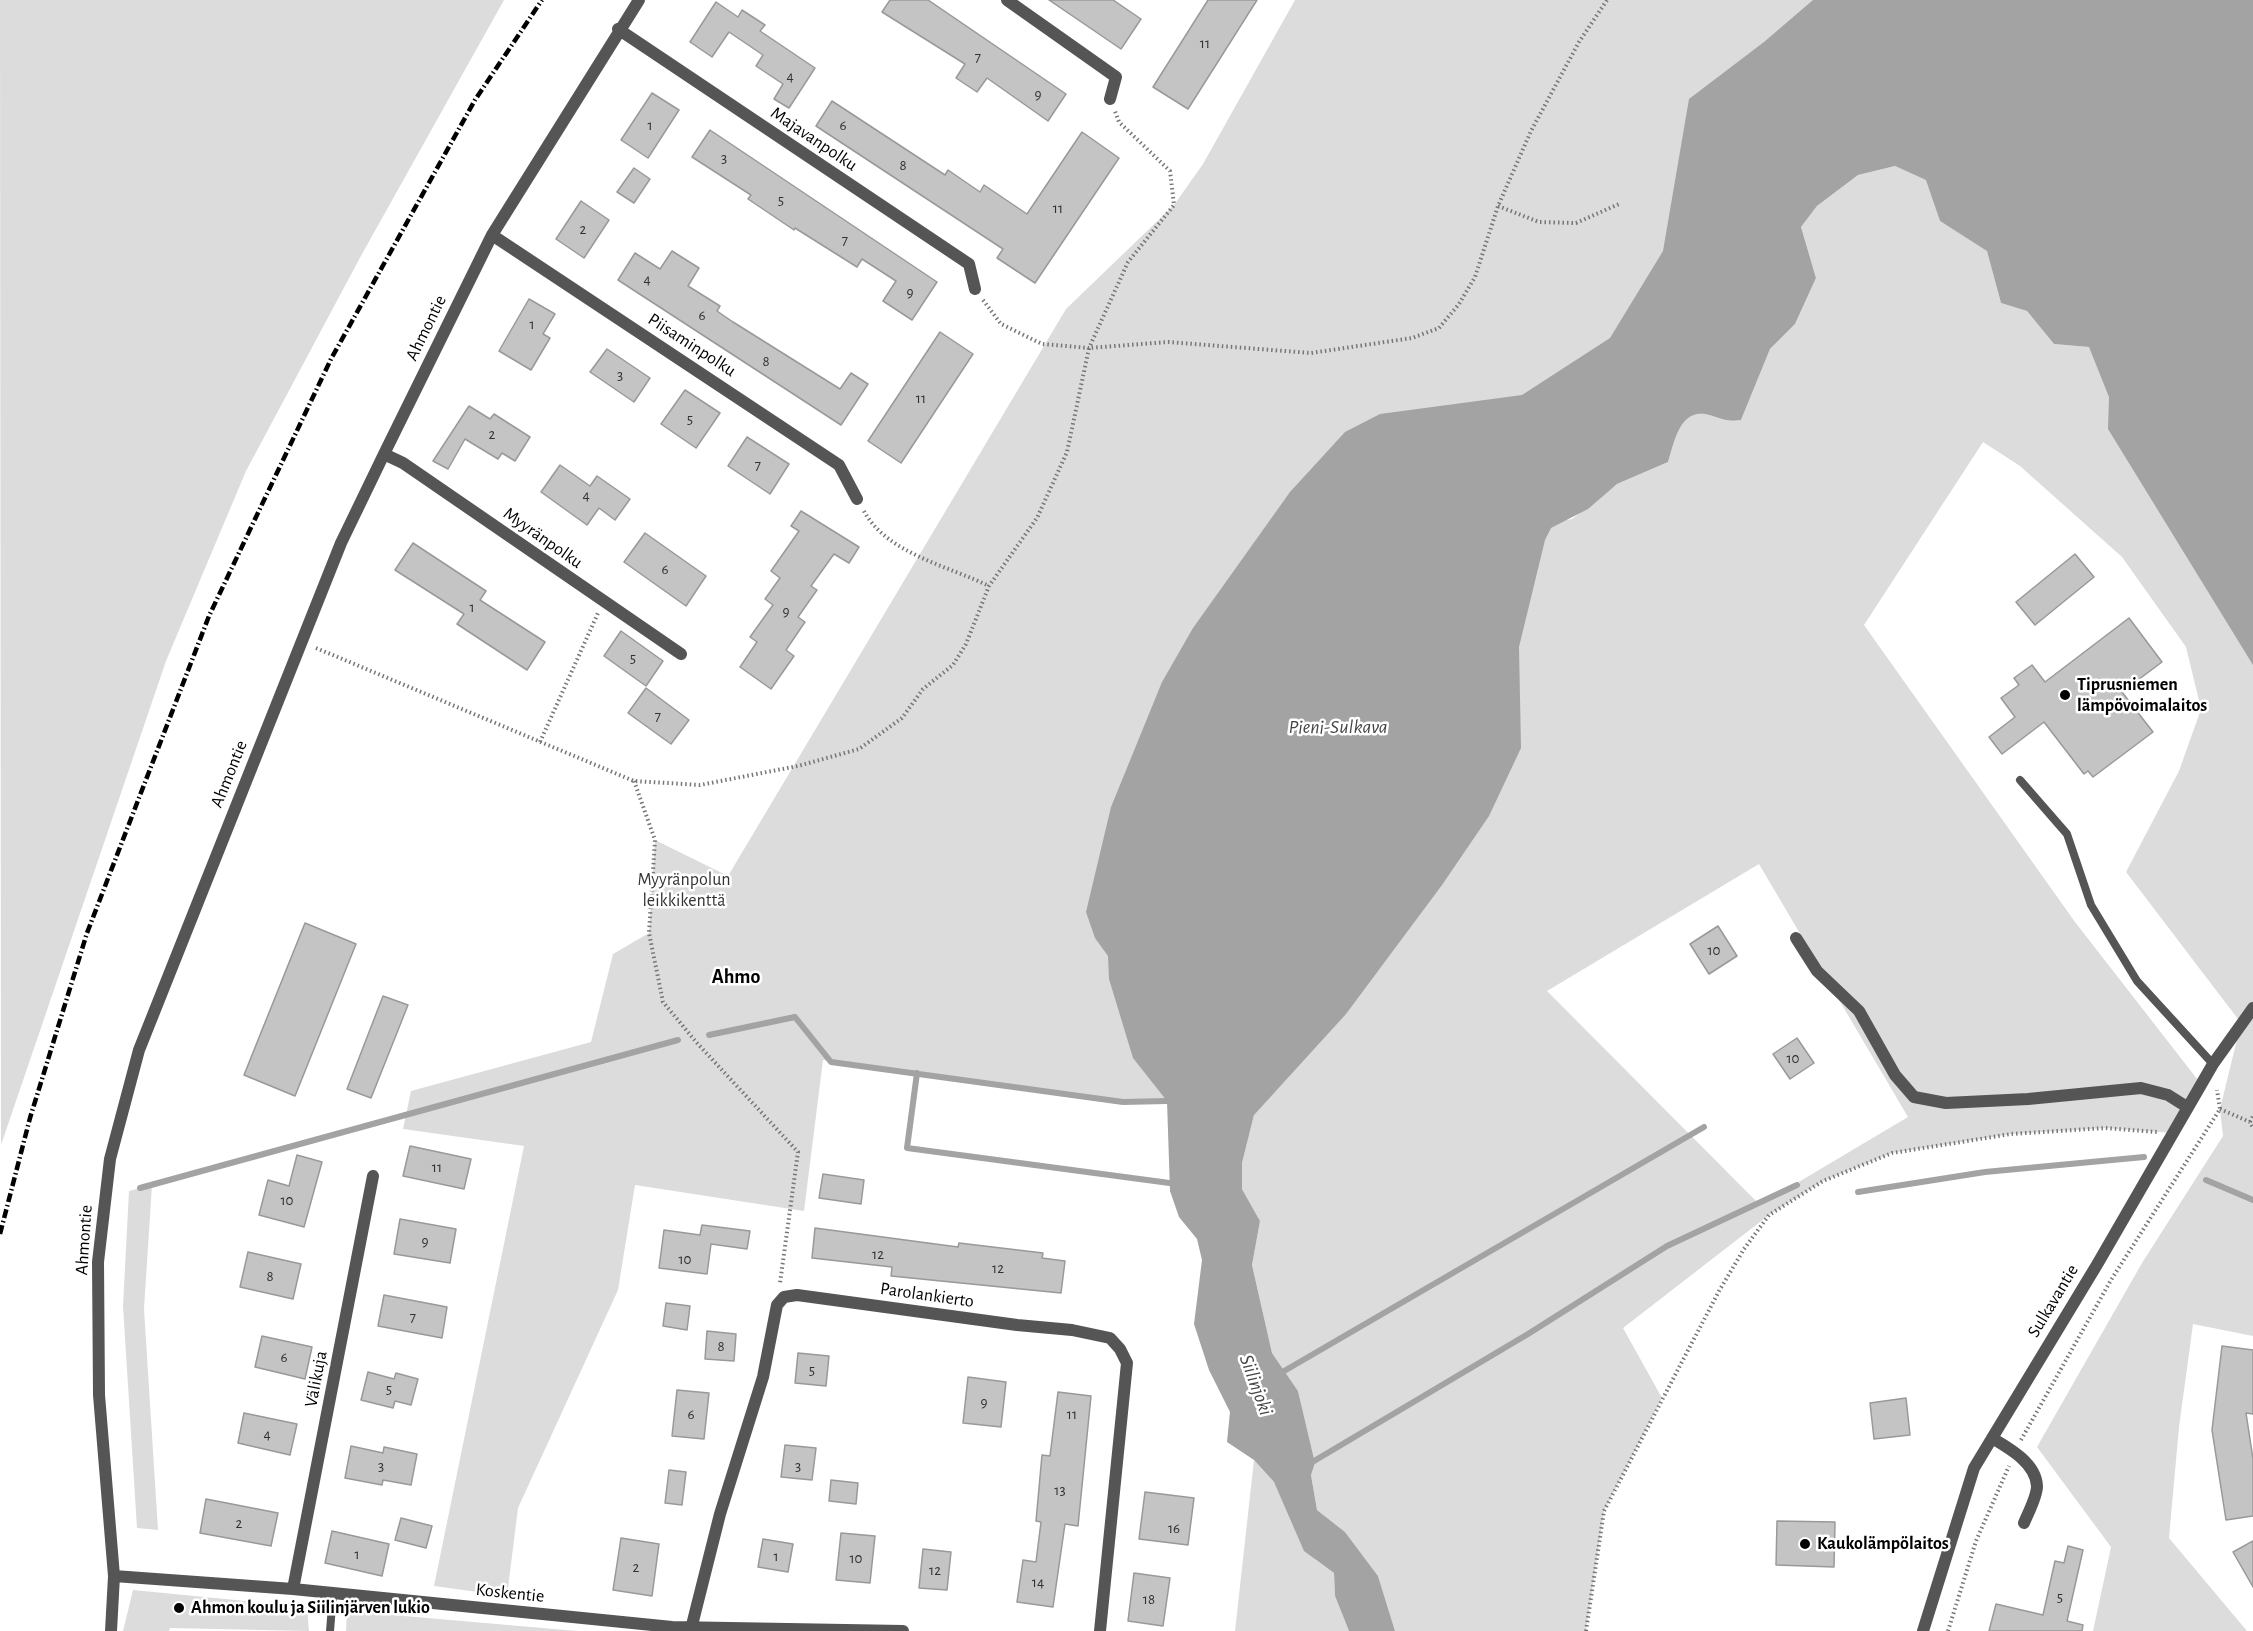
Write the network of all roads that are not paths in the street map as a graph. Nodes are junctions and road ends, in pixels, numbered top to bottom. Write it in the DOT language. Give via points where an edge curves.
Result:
graph roads {
  1 [pos="639,0"];
  2 [pos="1007,0"];
  3 [pos="618,29"];
  4 [pos="1110,99"];
  5 [pos="492,235"];
  6 [pos="975,289"];
  7 [pos="384,454"];
  8 [pos="857,499"];
  9 [pos="681,654"];
  10 [pos="2020,780"];
  11 [pos="1796,938"];
  12 [pos="2253,1008"];
  13 [pos="2213,1064"];
  14 [pos="2187,1107"];
  15 [pos="373,1176"];
  16 [pos="1992,1438"];
  17 [pos="2024,1523"];
  18 [pos="114,1576"];
  19 [pos="293,1589"];
  20 [pos="333,1594"];
  21 [pos="691,1629"];
  22 [pos="111,1631"];
  23 [pos="330,1631"];
  24 [pos="903,1631"];
  25 [pos="1100,1631"];
  26 [pos="1923,1631"];
  1 -- 3 [label="street, Ahmontie"];
  2 -- 4 [label="street" via="1116,77"];
  3 -- 5 [label="street, Ahmontie"];
  3 -- 6 [label="street, Majavanpolku" via="969,264"];
  5 -- 7 [label="street, Ahmontie"];
  5 -- 8 [label="street, Piisaminpolku" via="839,465"];
  7 -- 9 [label="street, Myyränpolku" via="403,463"];
  7 -- 18 [label="street, Ahmontie" via="341,543 139,1050 110,1160 98,1262 99,1384"];
  10 -- 13 [label="lane" via="2067,834 2091,905 2137,981"];
  11 -- 14 [label="street" via="1818,971 1860,1011 1895,1075 1914,1097 1946,1103 2141,1088 2168,1095"];
  12 -- 13 [label="street, Sulkavantie"];
  13 -- 14 [label="street, Sulkavantie"];
  14 -- 16 [label="street, Sulkavantie"];
  15 -- 19 [label="street, Välikuja"];
  16 -- 17 [label="street" via="2015,1452 2030,1469 2037,1486"];
  16 -- 26 [label="street, Sulkavantie" via="1974,1468"];
  18 -- 19 [label="street, Koskentie"];
  18 -- 22 [label="street, Ahmontie"];
  19 -- 20 [label="street, Koskentie"];
  20 -- 21 [label="street, Koskentie"];
  20 -- 23 [label="lane"];
  21 -- 24 [label="street, Koskentie"];
  21 -- 25 [label="street, Parolankierto" via="720,1514 763,1377 777,1305 784,1297 797,1295 1072,1330 1110,1338 1120,1349 1127,1364"];
}
